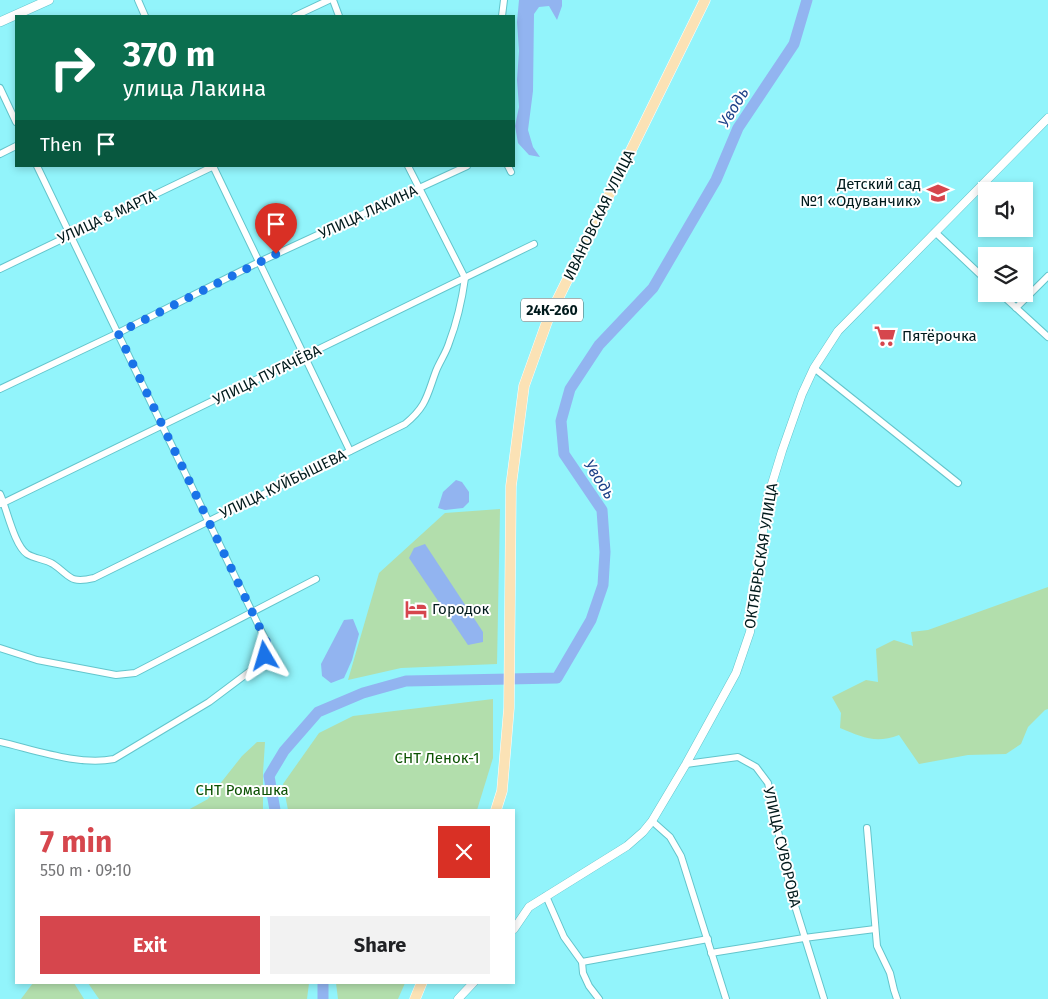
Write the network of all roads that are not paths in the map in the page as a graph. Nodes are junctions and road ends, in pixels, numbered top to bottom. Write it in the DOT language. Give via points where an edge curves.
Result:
graph roads {
  1 [pos="49,0"];
  2 [pos="138,0"];
  3 [pos="329,0"];
  4 [pos="333,0"];
  5 [pos="504,0"];
  6 [pos="705,0"];
  7 [pos="15,15"];
  8 [pos="16,15"];
  9 [pos="146,15"];
  10 [pos="297,15"];
  11 [pos="339,15"];
  12 [pos="502,15"];
  13 [pos="0,22"];
  14 [pos="0,88"];
  15 [pos="1048,118"];
  16 [pos="15,120"];
  17 [pos="15,146"];
  18 [pos="0,154"];
  19 [pos="38,167"];
  20 [pos="212,167"];
  21 [pos="214,167"];
  22 [pos="408,167"];
  23 [pos="465,167"];
  24 [pos="418,188"];
  25 [pos="935,232"];
  26 [pos="70,235"];
  27 [pos="534,244"];
  28 [pos="259,262"];
  29 [pos="0,269"];
  30 [pos="978,272"];
  31 [pos="1048,276"];
  32 [pos="465,278"];
  33 [pos="1010,302"];
  34 [pos="1016,308"];
  35 [pos="118,333"];
  36 [pos="1048,337"];
  37 [pos="305,357"];
  38 [pos="814,368"];
  39 [pos="0,389"];
  40 [pos="162,425"];
  41 [pos="350,451"];
  42 [pos="958,483"];
  43 [pos="0,494"];
  44 [pos="2,503"];
  45 [pos="208,521"];
  46 [pos="316,579"];
  47 [pos="252,612"];
  48 [pos="0,648"];
  49 [pos="0,742"];
  50 [pos="686,764"];
  51 [pos="496,809"];
  52 [pos="652,821"];
  53 [pos="867,828"];
  54 [pos="546,896"];
  55 [pos="515,928"];
  56 [pos="875,929"];
  57 [pos="804,938"];
  58 [pos="708,939"];
  59 [pos="711,953"];
  60 [pos="582,962"];
  61 [pos="421,984"];
  62 [pos="472,984"];
  63 [pos="415,999"];
  64 [pos="458,999"];
  65 [pos="598,999"];
  66 [pos="726,999"];
  67 [pos="824,999"];
  68 [pos="897,999"];
  1 -- 8 [label="main road"];
  2 -- 9 [label="street"];
  3 -- 10 [label="street"];
  4 -- 11 [label="street"];
  5 -- 12 [label="street"];
  6 -- 51 [label="main road, ИВАНОВСКАЯ УЛИЦА / 24К-260" via="548,319 524,386 511,486 509,708 502,791"];
  7 -- 13 [label="main road"];
  14 -- 16 [label="street"];
  15 -- 25 [label="street, ОКТЯБРЬСКАЯ УЛИЦА"];
  17 -- 18 [label="street"];
  19 -- 26 [label="street"];
  20 -- 26 [label="street, УЛИЦА 8 МАРТА"];
  21 -- 28 [label="street"];
  22 -- 24 [label="street"];
  23 -- 24 [label="street, УЛИЦА ЛАКИНА"];
  24 -- 28 [label="street, УЛИЦА ЛАКИНА"];
  24 -- 32 [label="street"];
  25 -- 30 [label="street"];
  25 -- 38 [label="street, ОКТЯБРЬСКАЯ УЛИЦА" via="838,332"];
  26 -- 29 [label="street, УЛИЦА 8 МАРТА"];
  26 -- 35 [label="street"];
  27 -- 32 [label="street, УЛИЦА ПУГАЧЁВА"];
  28 -- 35 [label="street, УЛИЦА ЛАКИНА"];
  28 -- 37 [label="street"];
  31 -- 34 [label="street"];
  32 -- 37 [label="street, УЛИЦА ПУГАЧЁВА"];
  32 -- 41 [label="street, УЛИЦА КУЙБЫШЕВА" via="463,298 449,344 426,400 405,424"];
  33 -- 34 [label="street"];
  34 -- 36 [label="street"];
  35 -- 39 [label="street, УЛИЦА ЛАКИНА"];
  35 -- 40 [label="street"];
  37 -- 40 [label="street, УЛИЦА ПУГАЧЁВА"];
  37 -- 41 [label="street"];
  38 -- 42 [label="street"];
  38 -- 50 [label="street, ОКТЯБРЬСКАЯ УЛИЦА" via="802,394 767,500 750,632 736,673"];
  40 -- 44 [label="street, УЛИЦА ПУГАЧЁВА"];
  40 -- 45 [label="street"];
  41 -- 45 [label="street, УЛИЦА КУЙБЫШЕВА"];
  43 -- 44 [label="street"];
  44 -- 45 [label="street, УЛИЦА КУЙБЫШЕВА" via="20,546 27,554 52,563 68,577 80,581 94,578"];
  45 -- 47 [label="street"];
  46 -- 47 [label="street"];
  47 -- 48 [label="street" via="135,673 108,674 37,660"];
  47 -- 49 [label="street" via="269,647 257,666 209,702 114,759 83,761"];
  50 -- 52 [label="street, ОКТЯБРЬСКАЯ УЛИЦА"];
  50 -- 57 [label="street, УЛИЦА СУВОРОВА" via="738,757 756,767 768,783"];
  52 -- 54 [label="street, ОКТЯБРЬСКАЯ УЛИЦА" via="627,846"];
  52 -- 58 [label="street" via="670,837 682,856"];
  53 -- 56 [label="street"];
  54 -- 55 [label="street, ОКТЯБРЬСКАЯ УЛИЦА" via="529,907"];
  54 -- 60 [label="street" via="564,937"];
  56 -- 57 [label="street"];
  56 -- 68 [label="street" via="877,946 890,973"];
  57 -- 59 [label="street"];
  57 -- 67 [label="street, УЛИЦА СУВОРОВА"];
  58 -- 59 [label="street"];
  58 -- 60 [label="street"];
  59 -- 66 [label="street"];
  60 -- 65 [label="street" via="588,986"];
  61 -- 63 [label="main road"];
  62 -- 64 [label="street"];
}
